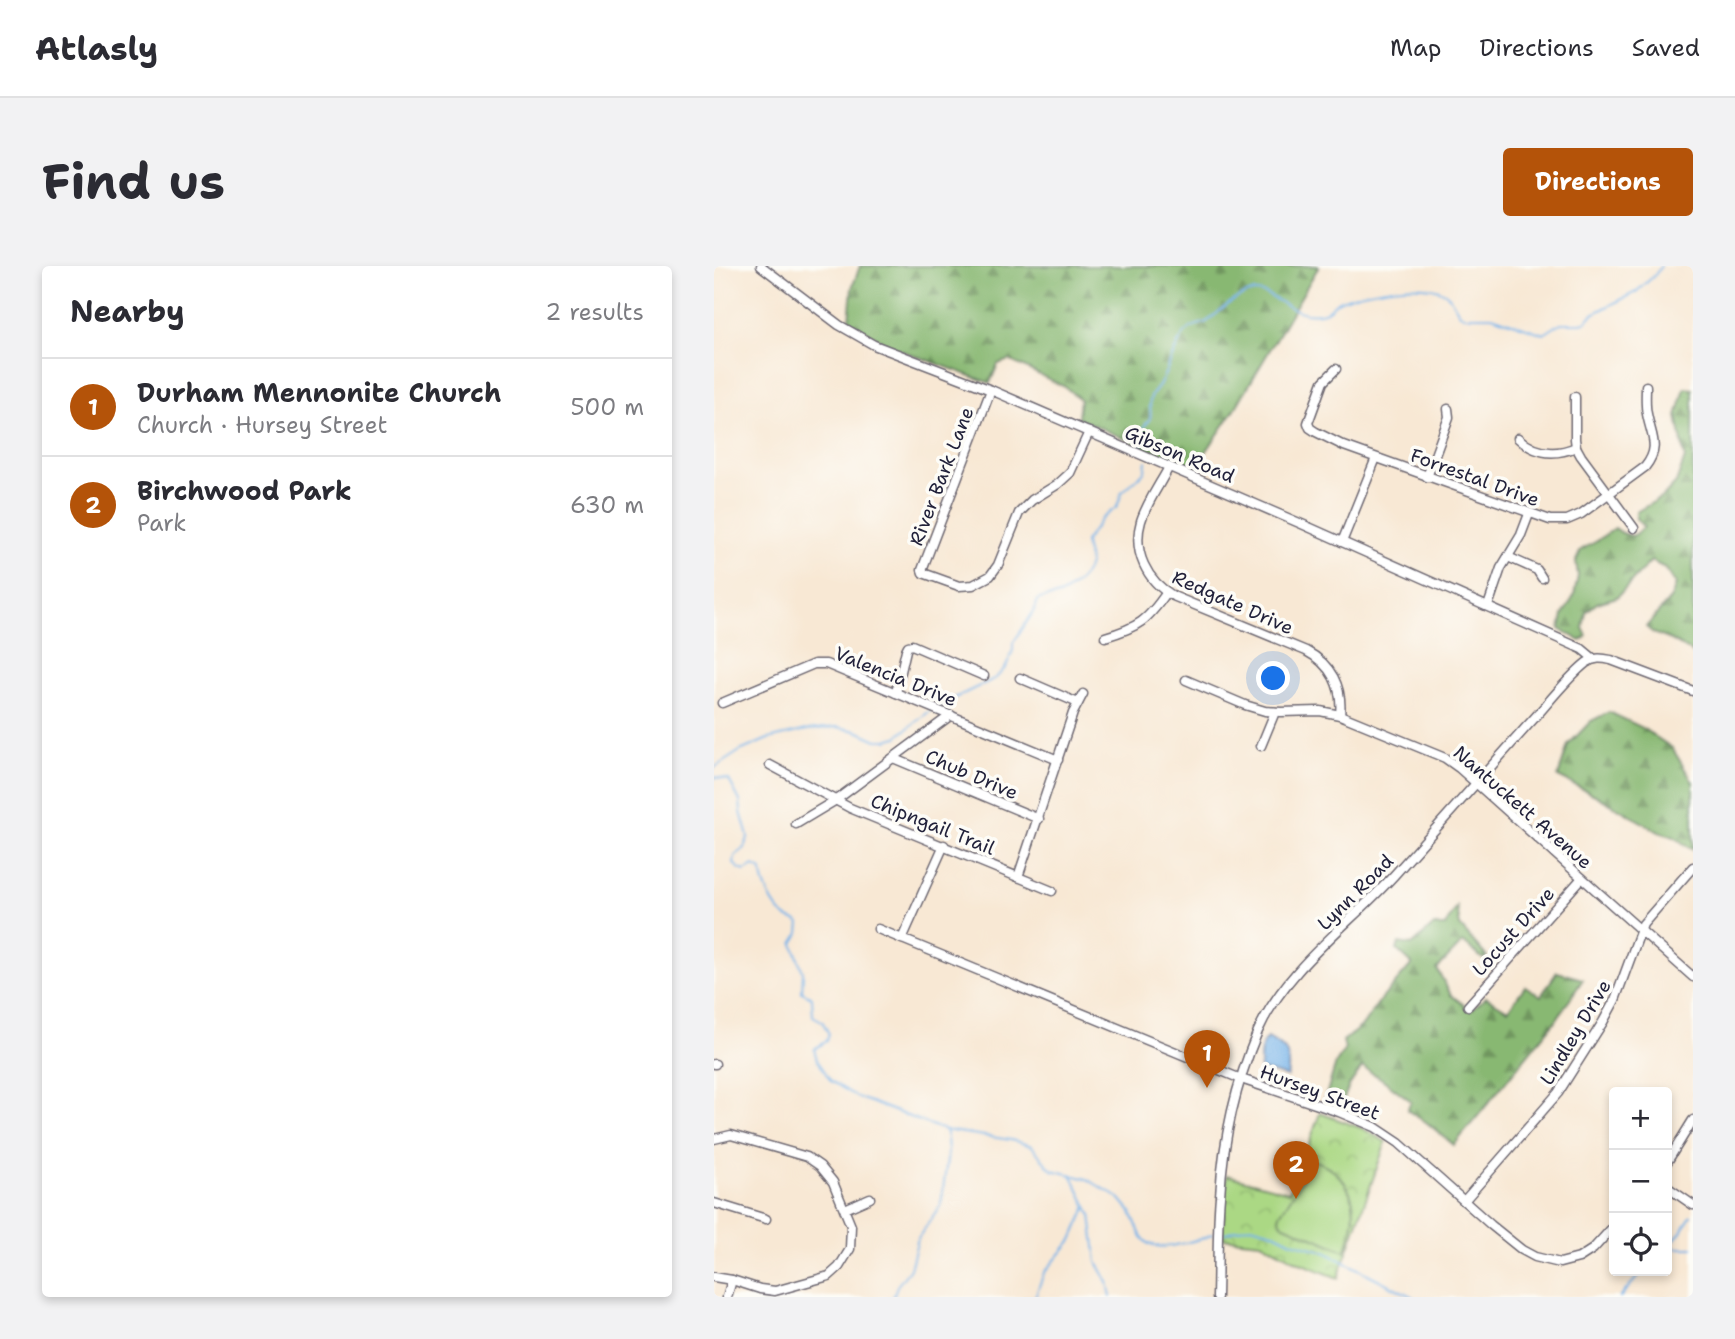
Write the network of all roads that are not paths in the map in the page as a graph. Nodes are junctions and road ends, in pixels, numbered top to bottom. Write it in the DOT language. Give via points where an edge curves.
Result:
graph roads {
  1 [pos="761,266"];
  2 [pos="1336,369"];
  3 [pos="1646,386"];
  4 [pos="991,390"];
  5 [pos="1575,397"];
  6 [pos="1448,410"];
  7 [pos="1089,432"];
  8 [pos="1518,438"];
  9 [pos="1576,447"];
  10 [pos="1376,458"];
  11 [pos="1169,467"];
  12 [pos="1427,477"];
  13 [pos="1609,494"];
  14 [pos="1529,514"];
  15 [pos="1634,528"];
  16 [pos="1342,542"];
  17 [pos="1508,557"];
  18 [pos="1542,578"];
  19 [pos="1167,592"];
  20 [pos="1488,606"];
  21 [pos="1105,636"];
  22 [pos="1594,659"];
  23 [pos="984,676"];
  24 [pos="1020,678"];
  25 [pos="1186,680"];
  26 [pos="1693,691"];
  27 [pos="896,693"];
  28 [pos="1083,694"];
  29 [pos="722,703"];
  30 [pos="1078,703"];
  31 [pos="1275,712"];
  32 [pos="951,715"];
  33 [pos="1340,715"];
  34 [pos="1261,746"];
  35 [pos="893,758"];
  36 [pos="1058,760"];
  37 [pos="771,765"];
  38 [pos="1476,783"];
  39 [pos="836,800"];
  40 [pos="1039,819"];
  41 [pos="796,824"];
  42 [pos="944,845"];
  43 [pos="1693,867"];
  44 [pos="1018,877"];
  45 [pos="1582,878"];
  46 [pos="1052,891"];
  47 [pos="878,929"];
  48 [pos="1640,930"];
  49 [pos="902,939"];
  50 [pos="1693,977"];
  51 [pos="1468,1006"];
  52 [pos="1241,1079"];
  53 [pos="1693,1120"];
  54 [pos="714,1139"];
  55 [pos="1672,1155"];
  56 [pos="1672,1191"];
  57 [pos="870,1198"];
  58 [pos="1464,1201"];
  59 [pos="714,1203"];
  60 [pos="1693,1205"];
  61 [pos="845,1209"];
  62 [pos="766,1219"];
  63 [pos="1609,1231"];
  64 [pos="714,1277"];
  65 [pos="732,1280"];
  66 [pos="727,1297"];
  67 [pos="1217,1297"];
  1 -- 4 [label="street, Gibson Road" via="859,338"];
  2 -- 10 [label="street, Forrestal Drive" via="1324,382 1310,428"];
  3 -- 13 [label="street, Forrestal Drive" via="1654,452 1645,467"];
  4 -- 7 [label="street, Gibson Road"];
  4 -- 7 [label="street, River Bark Lane" via="923,573 959,586 973,586 989,576 1019,513 1070,473"];
  5 -- 9 [label="street"];
  6 -- 12 [label="street"];
  7 -- 11 [label="street, Gibson Road"];
  8 -- 9 [label="street" via="1543,452"];
  9 -- 13 [label="street"];
  10 -- 12 [label="street, Forrestal Drive"];
  10 -- 16 [label="street"];
  11 -- 16 [label="street, Gibson Road"];
  11 -- 19 [label="street, Redgate Drive" via="1142,518 1139,537 1148,573"];
  12 -- 14 [label="street, Forrestal Drive"];
  13 -- 14 [label="street, Forrestal Drive" via="1567,520"];
  13 -- 15 [label="street"];
  14 -- 17 [label="street"];
  16 -- 20 [label="street, Gibson Road"];
  17 -- 18 [label="street" via="1537,570"];
  17 -- 20 [label="street"];
  19 -- 21 [label="street" via="1140,623"];
  19 -- 33 [label="street, Redgate Drive" via="1320,660 1336,681"];
  20 -- 22 [label="street, Gibson Road" via="1582,649"];
  22 -- 26 [label="street" via="1611,660"];
  22 -- 38 [label="street, Lynn Road" via="1578,670"];
  23 -- 27 [label="street" via="912,645 906,650"];
  24 -- 30 [label="street"];
  25 -- 31 [label="street, Nantuckett Avenue" via="1253,708"];
  27 -- 29 [label="street, Valencia Drive" via="820,663"];
  27 -- 32 [label="street, Valencia Drive"];
  28 -- 30 [label="street"];
  30 -- 36 [label="street"];
  31 -- 33 [label="street, Nantuckett Avenue"];
  31 -- 34 [label="street"];
  32 -- 35 [label="street, Chipngail Trail"];
  32 -- 36 [label="street, Valencia Drive"];
  33 -- 38 [label="street, Nantuckett Avenue" via="1445,758"];
  35 -- 39 [label="street, Chipngail Trail"];
  35 -- 40 [label="street, Chub Drive"];
  36 -- 40 [label="street"];
  37 -- 39 [label="street, Chipngail Trail"];
  38 -- 45 [label="street, Nantuckett Avenue"];
  38 -- 52 [label="street, Lynn Road" via="1286,986 1262,1024"];
  39 -- 41 [label="street, Chipngail Trail"];
  39 -- 42 [label="street, Chipngail Trail"];
  40 -- 44 [label="street"];
  42 -- 44 [label="street, Chipngail Trail"];
  42 -- 49 [label="street"];
  43 -- 48 [label="street, Lindley Drive"];
  44 -- 46 [label="street, Chipngail Trail"];
  45 -- 48 [label="street, Nantuckett Avenue"];
  45 -- 51 [label="street, Locust Drive"];
  47 -- 49 [label="street, Hursey Street"];
  48 -- 50 [label="street, Nantuckett Avenue"];
  48 -- 58 [label="street, Lindley Drive" via="1615,1000 1566,1082"];
  49 -- 52 [label="street, Hursey Street"];
  52 -- 58 [label="street, Hursey Street" via="1375,1127"];
  52 -- 67 [label="street, Lynn Road" via="1222,1173"];
  53 -- 55 [label="street"];
  54 -- 61 [label="street" via="731,1135 807,1157 834,1182"];
  56 -- 60 [label="street"];
  57 -- 61 [label="street"];
  58 -- 63 [label="street, Hursey Street" via="1529,1255 1550,1261 1579,1258"];
  59 -- 62 [label="street"];
  61 -- 65 [label="street" via="851,1226 850,1249 829,1276 775,1291"];
  64 -- 65 [label="street"];
  65 -- 66 [label="street"];
}
